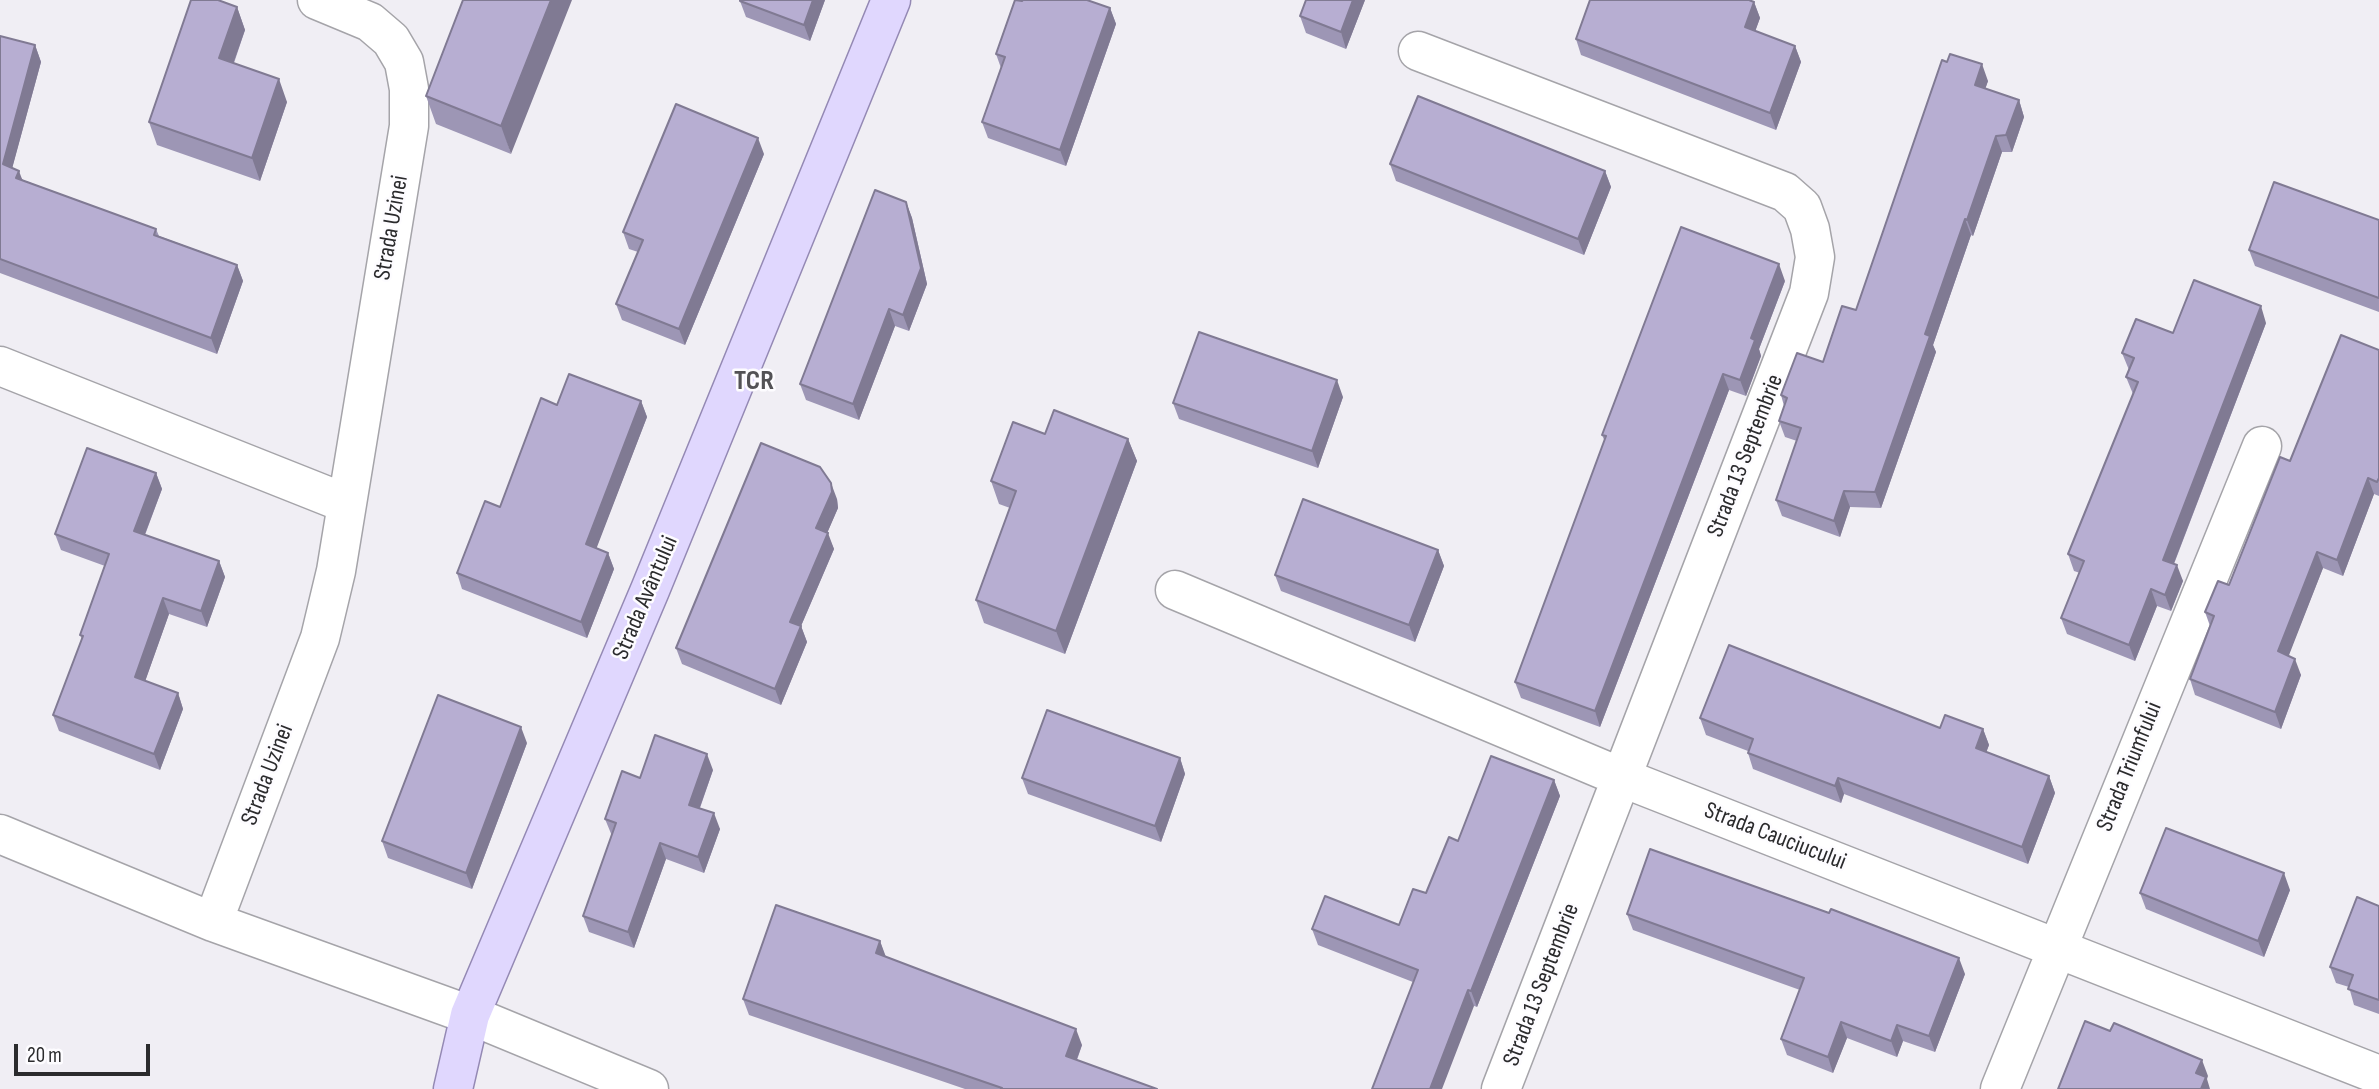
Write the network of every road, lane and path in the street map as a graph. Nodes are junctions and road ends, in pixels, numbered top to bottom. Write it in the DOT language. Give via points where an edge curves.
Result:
graph roads {
  1 [pos="317,0"];
  2 [pos="891,0"];
  3 [pos="1418,51"];
  4 [pos="0,366"];
  5 [pos="2262,446"];
  6 [pos="345,503"];
  7 [pos="1175,590"];
  8 [pos="1623,778"];
  9 [pos="0,834"];
  10 [pos="213,922"];
  11 [pos="2057,947"];
  12 [pos="470,1015"];
  13 [pos="2379,1075"];
  14 [pos="453,1089"];
  15 [pos="649,1089"];
  16 [pos="1501,1089"];
  17 [pos="2000,1089"];
  1 -- 6 [label="street, Strada Uzinei" via="370,22 391,40 404,62 410,89 409,126"];
  2 -- 12 [label="main road, Strada Avântului"];
  3 -- 8 [label="street, Strada 13 Septembrie" via="1785,192 1802,207 1810,229 1815,257 1808,293"];
  4 -- 6 [label="street"];
  5 -- 11 [label="street, Strada Triumfului"];
  6 -- 10 [label="street, Strada Uzinei" via="337,570 320,639"];
  7 -- 8 [label="street, Strada Cauciucului"];
  8 -- 11 [label="street, Strada Cauciucului"];
  8 -- 16 [label="street, Strada 13 Septembrie"];
  9 -- 10 [label="street"];
  10 -- 12 [label="street"];
  11 -- 13 [label="street, Strada Cauciucului"];
  11 -- 17 [label="street, Strada Triumfului"];
  12 -- 14 [label="main road, Strada Avântului"];
  12 -- 15 [label="street"];
}
